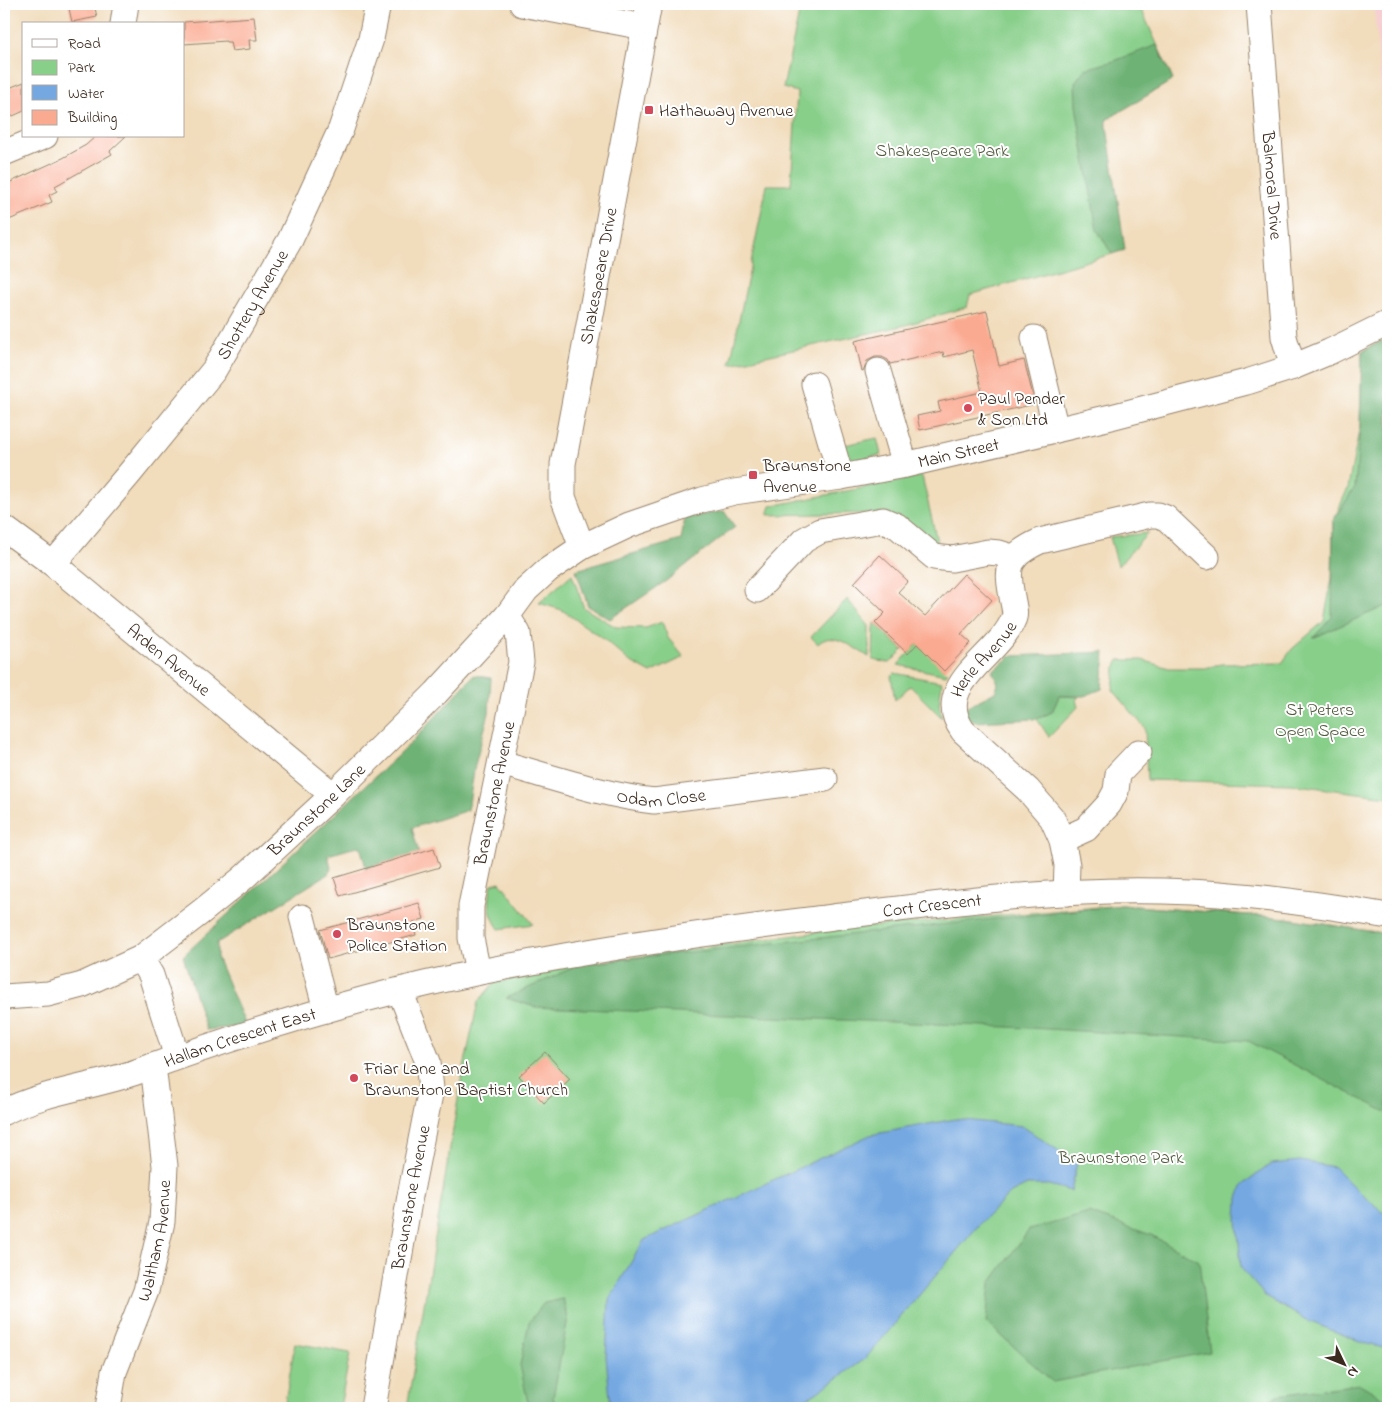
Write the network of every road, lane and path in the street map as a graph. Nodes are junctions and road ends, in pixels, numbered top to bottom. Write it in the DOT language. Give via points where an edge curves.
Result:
graph roads {
  1 [pos="126,4"];
  2 [pos="378,4"];
  3 [pos="522,4"];
  4 [pos="1259,4"];
  5 [pos="647,15"];
  6 [pos="123,22"];
  7 [pos="40,138"];
  8 [pos="4,153"];
  9 [pos="1388,324"];
  10 [pos="1034,338"];
  11 [pos="1293,366"];
  12 [pos="878,371"];
  13 [pos="814,384"];
  14 [pos="1056,430"];
  15 [pos="906,466"];
  16 [pos="841,478"];
  17 [pos="4,528"];
  18 [pos="582,547"];
  19 [pos="1206,557"];
  20 [pos="1015,558"];
  21 [pos="53,564"];
  22 [pos="757,590"];
  23 [pos="507,616"];
  24 [pos="1140,752"];
  25 [pos="501,763"];
  26 [pos="825,779"];
  27 [pos="333,795"];
  28 [pos="1062,840"];
  29 [pos="1066,893"];
  30 [pos="1388,916"];
  31 [pos="302,917"];
  32 [pos="141,958"];
  33 [pos="478,972"];
  34 [pos="400,991"];
  35 [pos="4,997"];
  36 [pos="326,1010"];
  37 [pos="177,1057"];
  38 [pos="153,1066"];
  39 [pos="4,1112"];
  40 [pos="108,1408"];
  41 [pos="373,1408"];
  1 -- 6 [label="street"];
  2 -- 21 [label="street, Shottery Avenue" via="371,39 341,129 290,240 238,330 214,370"];
  3 -- 5 [label="street"];
  4 -- 11 [label="street, Balmoral Drive" via="1284,337"];
  5 -- 18 [label="street, Shakespeare Drive" via="562,464 563,497"];
  7 -- 8 [label="street"];
  9 -- 11 [label="street, Main Street"];
  10 -- 14 [label="street"];
  11 -- 14 [label="street, Main Street" via="1207,393"];
  12 -- 15 [label="street"];
  13 -- 16 [label="street"];
  14 -- 15 [label="street, Main Street"];
  15 -- 16 [label="street, Main Street"];
  16 -- 18 [label="street, Main Street" via="734,492 702,500 629,525"];
  17 -- 21 [label="street, Arden Avenue"];
  18 -- 23 [label="street, Braunstone Lane" via="526,590"];
  19 -- 20 [label="street" via="1166,518 1150,515 1040,541 1025,548"];
  20 -- 22 [label="street" via="988,552 952,559 934,557 897,526 883,520 820,531 804,540"];
  20 -- 28 [label="street, Herle Avenue" via="1009,570 1015,618 1006,636 962,682 954,712 963,731 1028,790 1052,818"];
  21 -- 27 [label="street, Arden Avenue"];
  23 -- 25 [label="street, Braunstone Avenue" via="518,633 521,662"];
  23 -- 27 [label="street, Braunstone Lane" via="436,693"];
  24 -- 28 [label="street" via="1118,774 1116,791 1109,804 1086,829"];
  25 -- 26 [label="street, Odam Close" via="603,791 654,801"];
  25 -- 33 [label="street, Braunstone Avenue" via="471,906 471,938"];
  27 -- 32 [label="street, Braunstone Lane" via="243,878"];
  28 -- 29 [label="street, Herle Avenue" via="1067,865"];
  29 -- 30 [label="street, Cort Crescent" via="1161,891 1261,897"];
  29 -- 33 [label="street, Cort Crescent" via="939,904 757,926"];
  31 -- 36 [label="street"];
  32 -- 35 [label="street, Braunstone Lane" via="82,985 48,994"];
  32 -- 37 [label="street" via="151,974"];
  33 -- 34 [label="street, Hallam Crescent East"];
  34 -- 36 [label="street, Hallam Crescent East"];
  34 -- 41 [label="street, Braunstone Avenue" via="428,1062 431,1088"];
  36 -- 37 [label="street, Hallam Crescent East"];
  37 -- 38 [label="street, Hallam Crescent East"];
  38 -- 39 [label="street, Hallam Crescent East" via="120,1078 20,1103"];
  38 -- 40 [label="street, Waltham Avenue" via="166,1166 162,1222 146,1291 114,1372"];
}
